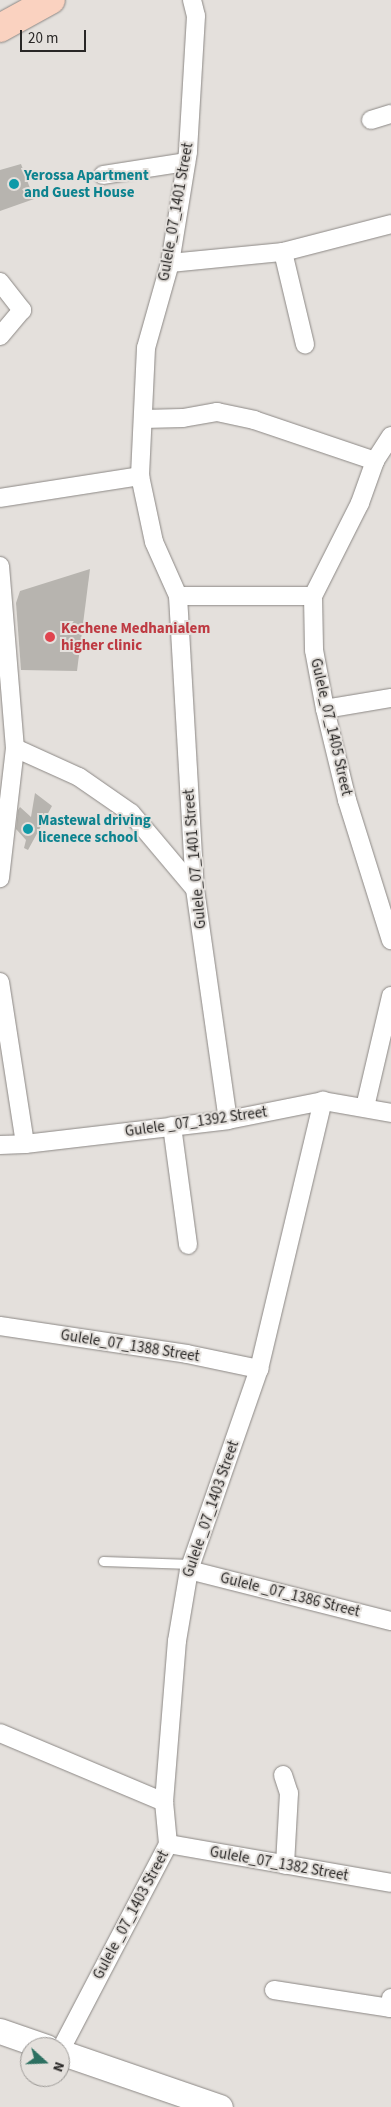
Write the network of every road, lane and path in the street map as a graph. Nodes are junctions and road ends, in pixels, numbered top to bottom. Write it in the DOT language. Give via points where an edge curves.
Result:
graph roads {
  1 [pos="51,0"];
  2 [pos="192,0"];
  3 [pos="0,28"];
  4 [pos="391,114"];
  5 [pos="371,120"];
  6 [pos="186,162"];
  7 [pos="103,175"];
  8 [pos="391,224"];
  9 [pos="283,252"];
  10 [pos="170,263"];
  11 [pos="0,282"];
  12 [pos="0,336"];
  13 [pos="305,344"];
  14 [pos="143,419"];
  15 [pos="391,436"];
  16 [pos="375,461"];
  17 [pos="140,476"];
  18 [pos="0,498"];
  19 [pos="0,566"];
  20 [pos="178,596"];
  21 [pos="313,596"];
  22 [pos="391,698"];
  23 [pos="325,709"];
  24 [pos="14,748"];
  25 [pos="6,775"];
  26 [pos="0,878"];
  27 [pos="194,889"];
  28 [pos="391,940"];
  29 [pos="0,982"];
  30 [pos="391,996"];
  31 [pos="324,1101"];
  32 [pos="365,1107"];
  33 [pos="391,1113"];
  34 [pos="228,1120"];
  35 [pos="172,1126"];
  36 [pos="0,1144"];
  37 [pos="25,1144"];
  38 [pos="188,1244"];
  39 [pos="0,1326"];
  40 [pos="258,1369"];
  41 [pos="103,1561"];
  42 [pos="190,1567"];
  43 [pos="391,1621"];
  44 [pos="0,1733"];
  45 [pos="283,1775"];
  46 [pos="164,1802"];
  47 [pos="168,1844"];
  48 [pos="285,1865"];
  49 [pos="391,1883"];
  50 [pos="274,1990"];
  51 [pos="391,1998"];
  52 [pos="0,2031"];
  53 [pos="67,2037"];
  54 [pos="20,2038"];
  55 [pos="70,2054"];
  56 [pos="220,2107"];
  1 -- 3 [label="main road"];
  2 -- 6 [label="street, Gulele_07_1401 Street" via="196,16"];
  4 -- 5 [label="street"];
  6 -- 7 [label="street"];
  6 -- 10 [label="street, Gulele_07_1401 Street"];
  8 -- 9 [label="street"];
  9 -- 10 [label="street"];
  9 -- 13 [label="street"];
  10 -- 14 [label="street, Gulele_07_1401 Street" via="146,348"];
  11 -- 12 [label="street" via="22,310"];
  14 -- 16 [label="street" via="183,418 216,412 254,420"];
  14 -- 17 [label="street, Gulele_07_1401 Street"];
  15 -- 16 [label="street, Gulele_07_1405 Street"];
  16 -- 21 [label="street, Gulele_07_1405 Street" via="360,503"];
  17 -- 18 [label="street"];
  17 -- 20 [label="street, Gulele_07_1401 Street" via="154,542"];
  19 -- 24 [label="street"];
  20 -- 21 [label="street"];
  20 -- 27 [label="street, Gulele_07_1401 Street"];
  21 -- 23 [label="street, Gulele_07_1405 Street" via="314,650"];
  22 -- 23 [label="street"];
  23 -- 28 [label="street, Gulele_07_1405 Street" via="347,800"];
  24 -- 25 [label="street"];
  24 -- 27 [label="street" via="79,777 131,814"];
  25 -- 26 [label="street"];
  27 -- 34 [label="street, Gulele_07_1401 Street"];
  29 -- 37 [label="street"];
  30 -- 32 [label="street"];
  31 -- 32 [label="street, Gulele _07_1392 Street"];
  31 -- 34 [label="street, Gulele _07_1392 Street"];
  31 -- 40 [label="street, Gulele _07_1403 Street"];
  32 -- 33 [label="street, Gulele _07_1392 Street"];
  34 -- 35 [label="street, Gulele _07_1392 Street"];
  35 -- 37 [label="street, Gulele _07_1392 Street"];
  35 -- 38 [label="street"];
  36 -- 37 [label="street, Gulele _07_1392 Street"];
  39 -- 40 [label="street, Gulele_07_1388 Street" via="187,1354"];
  40 -- 42 [label="street, Gulele _07_1403 Street"];
  41 -- 42 [label="lane"];
  42 -- 43 [label="street, Gulele _07_1386 Street"];
  42 -- 46 [label="street, Gulele _07_1403 Street" via="177,1642"];
  44 -- 46 [label="street"];
  45 -- 48 [label="street" via="288,1793"];
  46 -- 47 [label="street, Gulele _07_1403 Street"];
  47 -- 48 [label="street, Gulele_07_1382 Street"];
  47 -- 53 [label="street, Gulele _07_1403 Street"];
  48 -- 49 [label="street, Gulele_07_1382 Street"];
  50 -- 51 [label="street" via="390,2008"];
  52 -- 54 [label="main road"];
  55 -- 56 [label="main road"];
}
